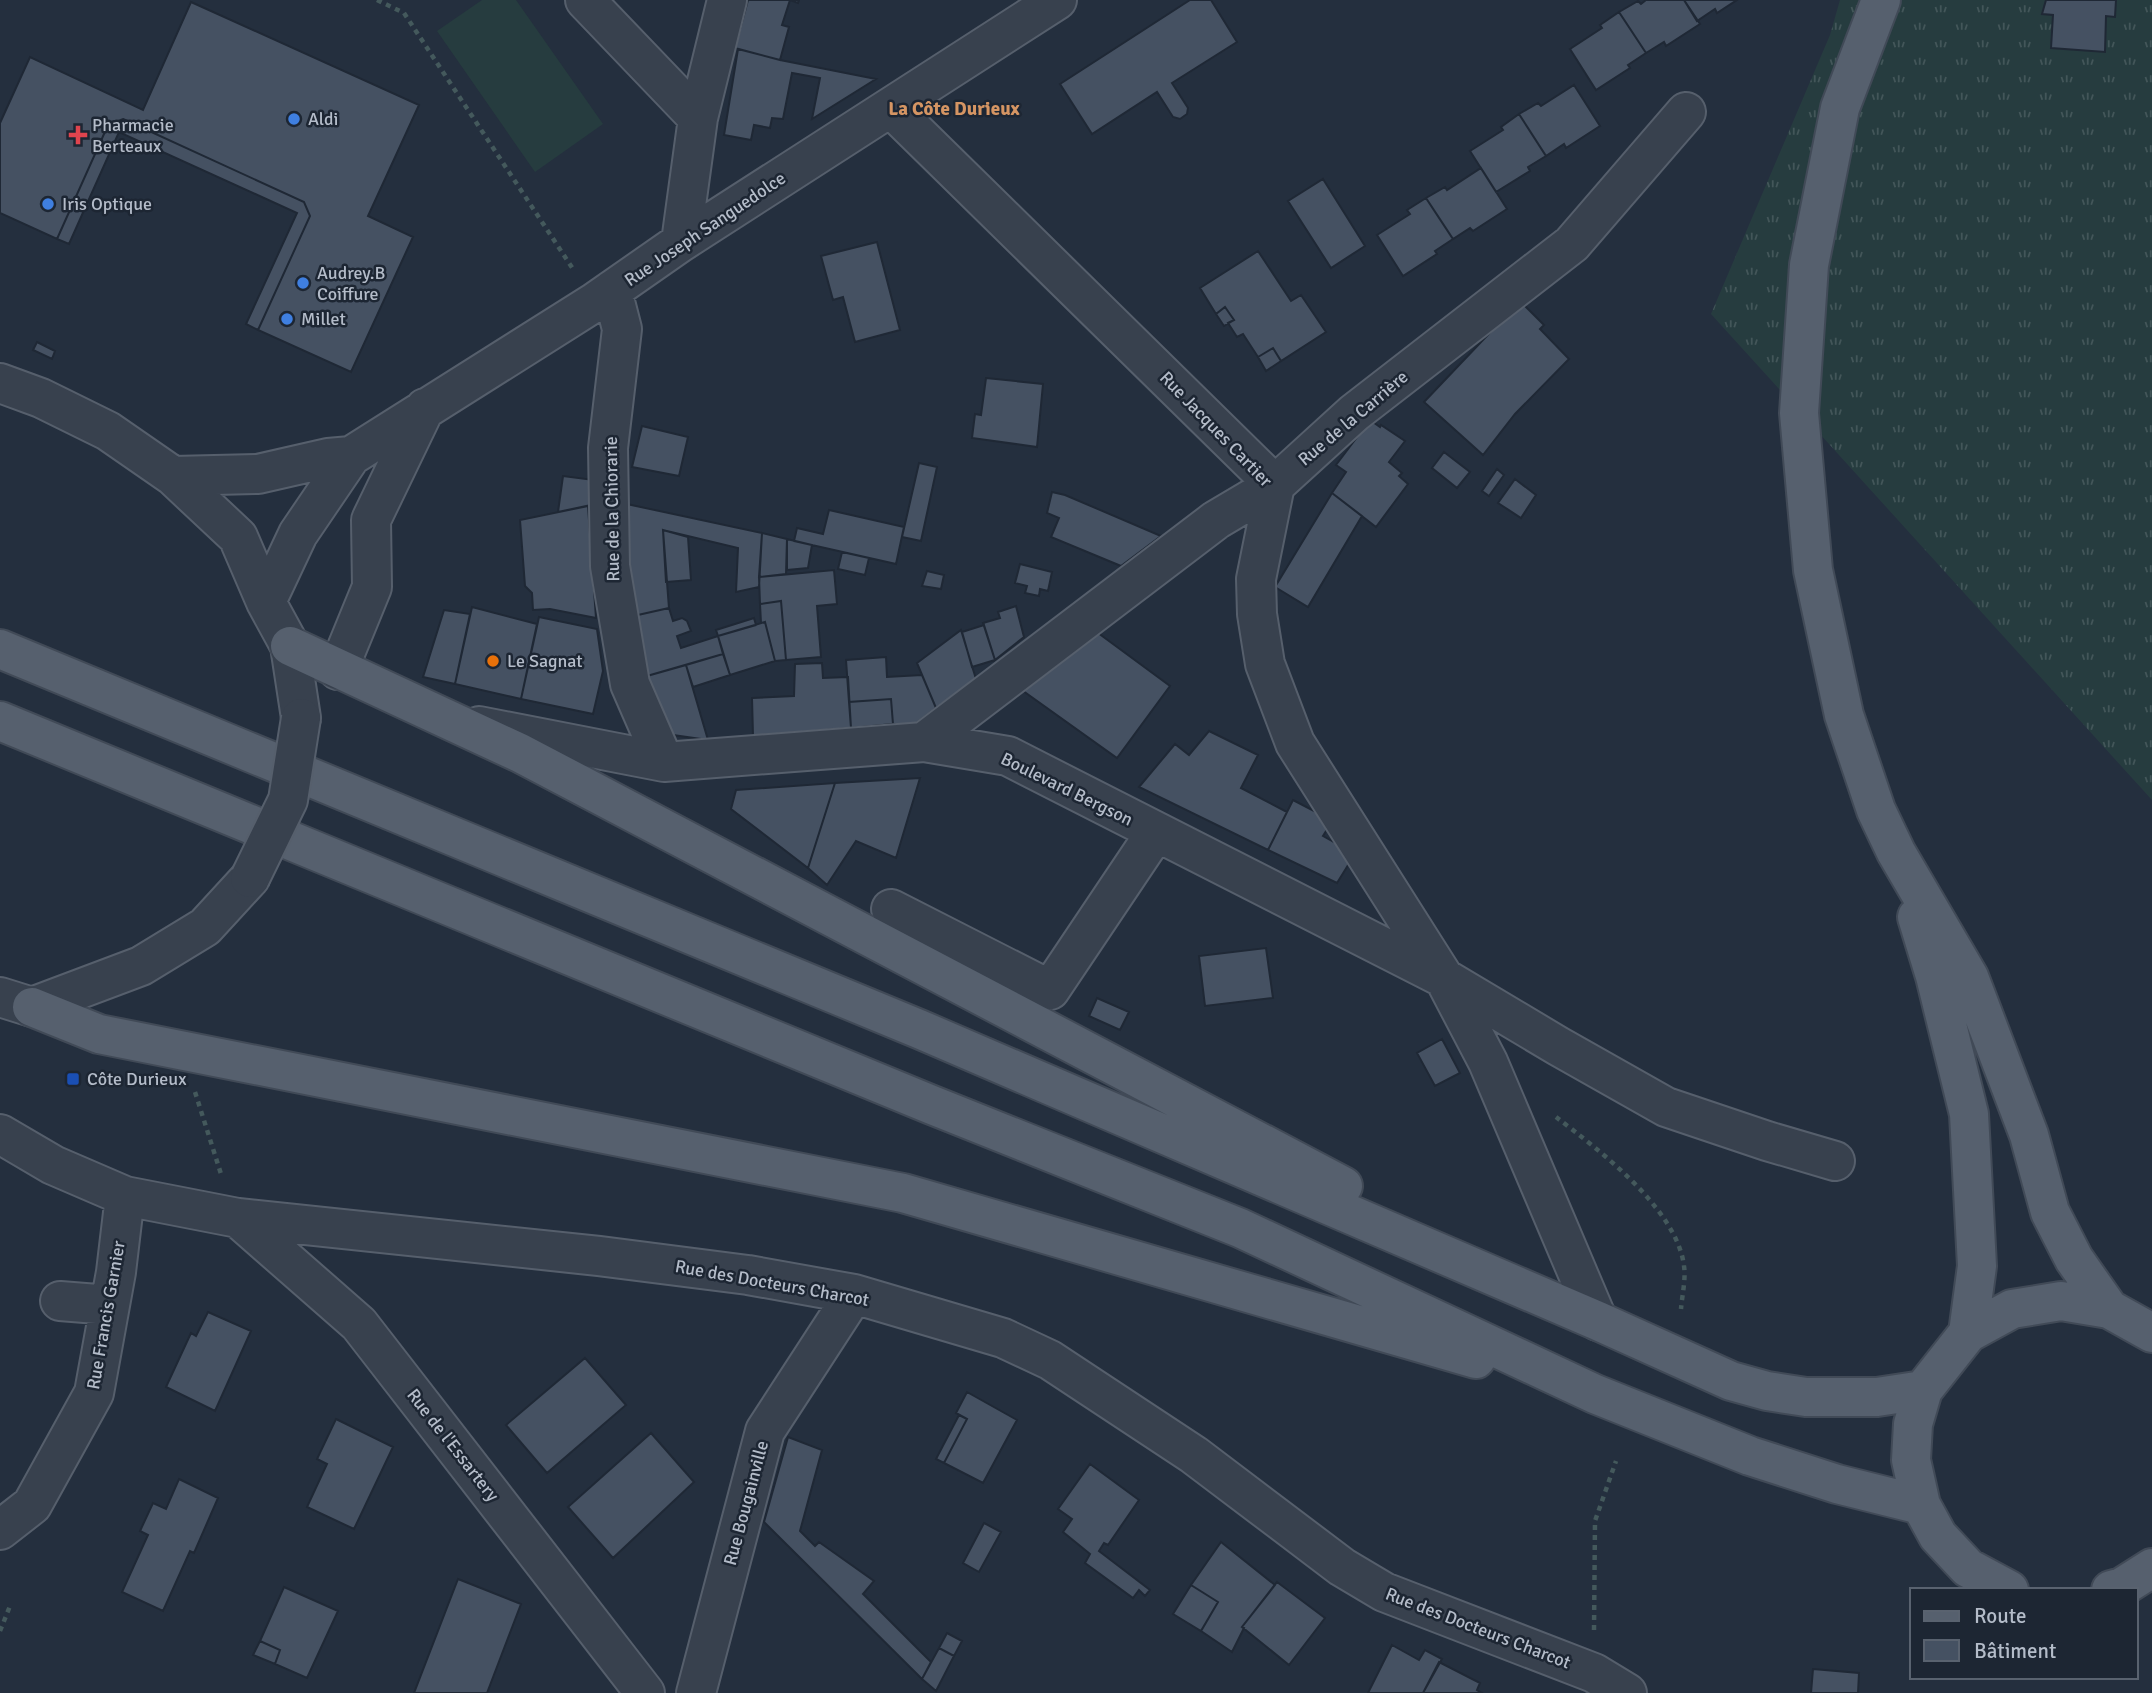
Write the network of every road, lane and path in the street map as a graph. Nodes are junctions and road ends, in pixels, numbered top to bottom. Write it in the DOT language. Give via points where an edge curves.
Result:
graph roads {
  1 [pos="377,0"];
  2 [pos="584,0"];
  3 [pos="727,0"];
  4 [pos="1057,0"];
  5 [pos="1881,0"];
  6 [pos="891,108"];
  7 [pos="1686,112"];
  8 [pos="698,118"];
  9 [pos="681,242"];
  10 [pos="604,296"];
  11 [pos="0,383"];
  12 [pos="425,407"];
  13 [pos="351,456"];
  14 [pos="173,476"];
  15 [pos="1275,485"];
  16 [pos="266,602"];
  17 [pos="290,646"];
  18 [pos="0,649"];
  19 [pos="338,670"];
  20 [pos="449,720"];
  21 [pos="0,721"];
  22 [pos="924,742"];
  23 [pos="664,762"];
  24 [pos="1156,832"];
  25 [pos="1896,852"];
  26 [pos="891,909"];
  27 [pos="1444,978"];
  28 [pos="16,1002"];
  29 [pos="174,1050"];
  30 [pos="1550,1111"];
  31 [pos="0,1134"];
  32 [pos="1835,1161"];
  33 [pos="125,1196"];
  34 [pos="233,1217"];
  35 [pos="854,1294"];
  36 [pos="60,1301"];
  37 [pos="110,1305"];
  38 [pos="1681,1309"];
  39 [pos="2109,1309"];
  40 [pos="1598,1321"];
  41 [pos="1968,1333"];
  42 [pos="2152,1333"];
  43 [pos="1923,1390"];
  44 [pos="1595,1394"];
  45 [pos="1616,1461"];
  46 [pos="1921,1504"];
  47 [pos="0,1530"];
  48 [pos="2005,1588"];
  49 [pos="10,1606"];
  50 [pos="0,1630"];
  51 [pos="1594,1673"];
  52 [pos="645,1693"];
  53 [pos="696,1693"];
  54 [pos="1627,1693"];
  1 -- 10 [label="path" via="404,13"];
  2 -- 8 [label="street"];
  3 -- 8 [label="street"];
  4 -- 6 [label="street, Rue Joseph Sanguedolce"];
  5 -- 25 [label="main road" via="1840,108 1809,265 1799,414 1813,570 1844,715 1863,775"];
  6 -- 9 [label="street, Rue Joseph Sanguedolce"];
  6 -- 15 [label="street, Rue Jacques Cartier"];
  7 -- 15 [label="street, Rue de la Carrière" via="1572,244 1354,413"];
  8 -- 9 [label="street"];
  9 -- 10 [label="street, Rue Joseph Sanguedolce"];
  10 -- 12 [label="street, Rue Joseph Sanguedolce"];
  10 -- 23 [label="street, Rue de la Chiorarie" via="622,329 608,448 610,566 630,684"];
  11 -- 14 [label="street" via="108,431"];
  12 -- 13 [label="street, Rue Joseph Sanguedolce"];
  12 -- 19 [label="street" via="370,520 372,587"];
  13 -- 14 [label="street" via="258,474"];
  13 -- 16 [label="street" via="298,534"];
  14 -- 16 [label="street" via="238,537"];
  15 -- 22 [label="street, Rue de la Carrière" via="1216,520"];
  15 -- 27 [label="street, Rue Jacques Cartier" via="1256,579 1265,664 1295,743"];
  16 -- 17 [label="street"];
  17 -- 19 [label="main road"];
  17 -- 28 [label="street, bridge" via="301,718 288,800 250,878 205,927 141,966"];
  18 -- 40 [label="main road" via="932,1034"];
  19 -- 20 [label="main road"];
  20 -- 23 [label="street, Boulevard Bergson"];
  20 -- 40 [label="main road" via="520,753"];
  21 -- 44 [label="main road" via="1240,1228"];
  22 -- 23 [label="street, Boulevard Bergson"];
  22 -- 24 [label="street, Boulevard Bergson" via="1008,757"];
  24 -- 26 [label="street" via="1050,989"];
  24 -- 27 [label="street, Boulevard Bergson"];
  25 -- 39 [label="main road" via="1969,977 2029,1135 2050,1212 2074,1259"];
  25 -- 41 [label="main road" via="1935,976 1969,1114 1977,1266"];
  27 -- 32 [label="street, Boulevard Bergson" via="1666,1107"];
  27 -- 40 [label="street, Rue Jacques Cartier" via="1488,1062"];
  28 -- 29 [label="main road" via="99,1034"];
  29 -- 34 [label="path" via="170,1076 191,1080"];
  29 -- 44 [label="main road" via="903,1193"];
  30 -- 38 [label="path" via="1652,1201 1677,1241 1684,1267"];
  31 -- 33 [label="street, Rue des Docteurs Charcot" via="54,1165"];
  33 -- 34 [label="street, Rue des Docteurs Charcot"];
  33 -- 37 [label="street, Rue Francis Garnier"];
  34 -- 35 [label="street, Rue des Docteurs Charcot" via="613,1258"];
  34 -- 52 [label="street, Rue de l'Essartery" via="359,1324"];
  35 -- 51 [label="street, Rue des Docteurs Charcot" via="1003,1338 1050,1360 1194,1455 1342,1567 1384,1592"];
  35 -- 53 [label="street, Rue Bougainville" via="765,1431"];
  36 -- 37 [label="street"];
  37 -- 47 [label="street, Rue Francis Garnier" via="94,1394 32,1505"];
  39 -- 41 [label="main road" via="2061,1301 2012,1309"];
  39 -- 42 [label="main road"];
  40 -- 43 [label="main road" via="1718,1376 1767,1391 1848,1398"];
  41 -- 43 [label="main road"];
  43 -- 46 [label="main road" via="1913,1424 1911,1460"];
  44 -- 46 [label="main road" via="1750,1456"];
  45 -- 51 [label="path" via="1595,1521"];
  46 -- 48 [label="main road" via="1938,1536 1968,1568"];
  49 -- 50 [label="path"];
  51 -- 54 [label="street, Rue des Docteurs Charcot"];
}
